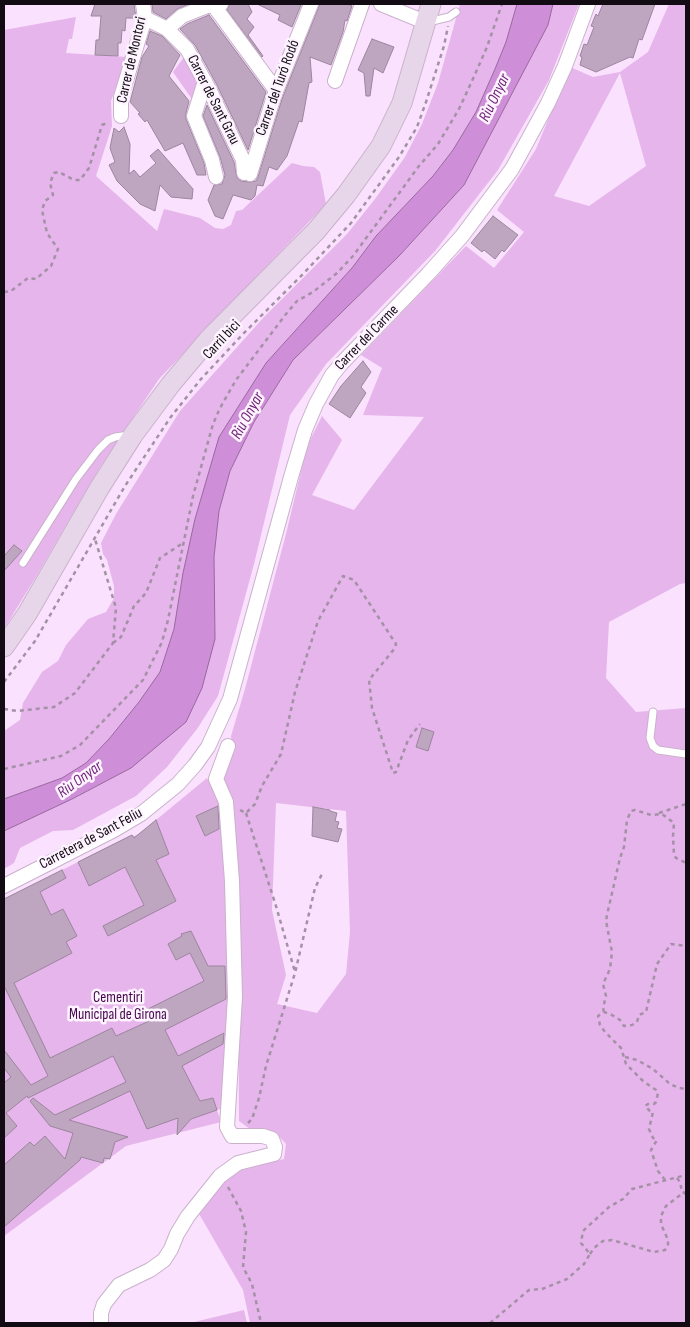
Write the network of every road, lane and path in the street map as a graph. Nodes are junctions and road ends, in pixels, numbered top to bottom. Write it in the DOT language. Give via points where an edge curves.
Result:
graph roads {
  1 [pos="311,4"];
  2 [pos="362,4"];
  3 [pos="381,4"];
  4 [pos="431,4"];
  5 [pos="502,4"];
  6 [pos="588,4"];
  7 [pos="218,5"];
  8 [pos="144,11"];
  9 [pos="456,12"];
  10 [pos="449,17"];
  11 [pos="425,22"];
  12 [pos="167,29"];
  13 [pos="205,81"];
  14 [pos="334,81"];
  15 [pos="275,89"];
  16 [pos="121,114"];
  17 [pos="256,150"];
  18 [pos="240,155"];
  19 [pos="247,174"];
  20 [pos="216,178"];
  21 [pos="4,292"];
  22 [pos="133,435"];
  23 [pos="95,539"];
  24 [pos="183,542"];
  25 [pos="24,563"];
  26 [pos="113,642"];
  27 [pos="4,647"];
  28 [pos="4,682"];
  29 [pos="4,709"];
  30 [pos="653,712"];
  31 [pos="225,713"];
  32 [pos="420,724"];
  33 [pos="228,746"];
  34 [pos="686,754"];
  35 [pos="4,769"];
  36 [pos="226,802"];
  37 [pos="686,804"];
  38 [pos="246,813"];
  39 [pos="658,814"];
  40 [pos="686,863"];
  41 [pos="322,874"];
  42 [pos="4,886"];
  43 [pos="686,946"];
  44 [pos="295,973"];
  45 [pos="604,1012"];
  46 [pos="624,1057"];
  47 [pos="686,1089"];
  48 [pos="243,1128"];
  49 [pos="686,1175"];
  50 [pos="220,1176"];
  51 [pos="677,1178"];
  52 [pos="665,1180"];
  53 [pos="686,1193"];
  54 [pos="590,1254"];
  55 [pos="101,1323"];
  56 [pos="261,1323"];
  57 [pos="490,1323"];
  1 -- 17 [label="street, Carrer del Turó Rodó"];
  2 -- 14 [label="street"];
  3 -- 11 [label="street"];
  4 -- 11 [label="main road"];
  5 -- 24 [label="path" via="472,81 438,144 353,256 338,273 298,301 232,387 213,424"];
  6 -- 31 [label="street, Carrer del Carme" via="548,104 512,169 462,236 337,369 316,404 300,444"];
  7 -- 12 [label="street" via="182,16"];
  7 -- 15 [label="street"];
  8 -- 12 [label="street, Carrer de Sant Grau"];
  8 -- 16 [label="street, Carrer de Montori" via="122,97"];
  9 -- 10 [label="lane"];
  10 -- 11 [label="lane"];
  10 -- 23 [label="path, Carril bici" via="433,84 417,127 400,158 351,223 201,379 125,486"];
  11 -- 22 [label="main road" via="402,103 365,170 316,232 208,340"];
  12 -- 13 [label="street, Carrer de Sant Grau" via="187,49"];
  13 -- 18 [label="street, Carrer de Sant Grau"];
  13 -- 20 [label="street" via="194,116"];
  16 -- 21 [label="path" via="115,121 102,125 89,168 80,180 54,173 50,188 53,195 45,201 42,210 47,233 58,249 51,266 36,279 28,278"];
  17 -- 18 [label="street"];
  17 -- 19 [label="street, Carrer del Turó Rodó"];
  18 -- 19 [label="street, Carrer de Sant Grau"];
  22 -- 25 [label="lane" via="115,437 98,450 76,479"];
  22 -- 27 [label="main road"];
  23 -- 26 [label="path" via="116,608"];
  23 -- 28 [label="path, Carril bici" via="35,641"];
  24 -- 26 [label="path" via="160,558 146,593 134,606 120,637"];
  24 -- 35 [label="path" via="162,642 143,680 80,745 61,756"];
  26 -- 29 [label="path" via="75,693 54,707"];
  30 -- 34 [label="lane" via="650,738 653,746 658,750"];
  31 -- 42 [label="street, Carretera de Sant Feliu" via="195,765 142,814"];
  32 -- 38 [label="path" via="408,740 393,773 372,708 369,680 396,644 354,580 343,576 318,621 295,692 281,754 255,804"];
  33 -- 36 [label="street" via="216,779"];
  36 -- 38 [label="path"];
  36 -- 50 [label="street" via="235,996 227,1127 232,1136 263,1136 272,1139 275,1147 274,1154 238,1163"];
  37 -- 39 [label="path"];
  38 -- 44 [label="path"];
  39 -- 40 [label="path" via="674,823 674,855"];
  39 -- 45 [label="path" via="635,810 627,820 624,847 606,921 612,952 610,970 603,984 606,996"];
  41 -- 44 [label="path" via="315,888"];
  43 -- 45 [label="path" via="671,944 658,964 646,1012 639,1015 637,1022 624,1026 620,1020"];
  44 -- 48 [label="path" via="252,1119"];
  45 -- 46 [label="path" via="598,1016 600,1025 621,1048"];
  46 -- 47 [label="path" via="637,1060 670,1084"];
  46 -- 52 [label="path" via="630,1069 658,1093 654,1104 645,1106 653,1112 650,1129 657,1140 651,1150 658,1171"];
  49 -- 51 [label="path"];
  50 -- 55 [label="street" via="188,1216 164,1260 119,1285 104,1304"];
  50 -- 56 [label="path" via="241,1211 246,1232 243,1267 252,1284"];
  51 -- 52 [label="path"];
  51 -- 53 [label="path" via="682,1192"];
  52 -- 54 [label="path" via="632,1188 583,1232 581,1243"];
  53 -- 54 [label="path" via="666,1206 662,1216 661,1224 668,1240 665,1250 654,1252 612,1240 603,1241"];
  54 -- 57 [label="path" via="567,1279 529,1290"];
}
